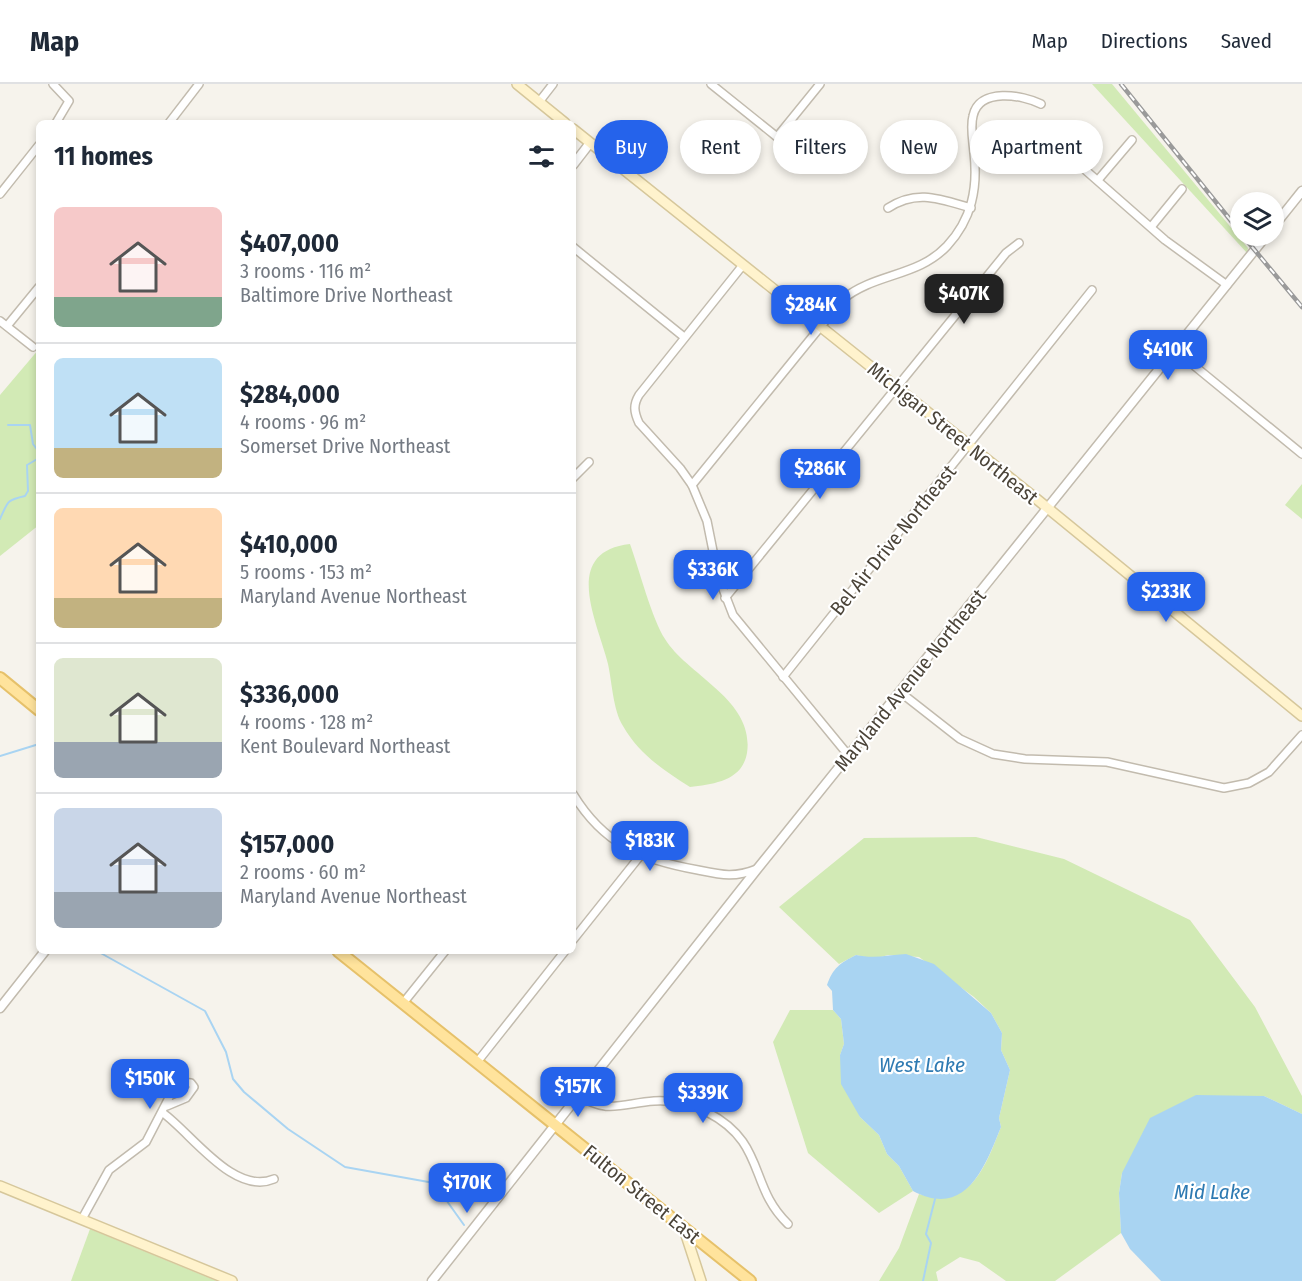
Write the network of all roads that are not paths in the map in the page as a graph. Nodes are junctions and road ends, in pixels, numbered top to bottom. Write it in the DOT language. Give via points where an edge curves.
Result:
graph roads {
  1 [pos="53,84"];
  2 [pos="199,84"];
  3 [pos="517,84"];
  4 [pos="553,84"];
  5 [pos="711,84"];
  6 [pos="820,84"];
  7 [pos="539,102"];
  8 [pos="1041,104"];
  9 [pos="58,120"];
  10 [pos="172,120"];
  11 [pos="562,120"];
  12 [pos="576,131"];
  13 [pos="1132,140"];
  14 [pos="590,143"];
  15 [pos="36,149"];
  16 [pos="576,161"];
  17 [pos="1090,174"];
  18 [pos="1098,180"];
  19 [pos="1182,189"];
  20 [pos="1302,191"];
  21 [pos="0,194"];
  22 [pos="888,208"];
  23 [pos="971,208"];
  24 [pos="1284,214"];
  25 [pos="1151,227"];
  26 [pos="1019,243"];
  27 [pos="1258,246"];
  28 [pos="576,249"];
  29 [pos="743,265"];
  30 [pos="1227,285"];
  31 [pos="1092,290"];
  32 [pos="36,291"];
  33 [pos="0,321"];
  34 [pos="7,326"];
  35 [pos="820,326"];
  36 [pos="684,337"];
  37 [pos="33,347"];
  38 [pos="1175,350"];
  39 [pos="895,387"];
  40 [pos="969,446"];
  41 [pos="1302,453"];
  42 [pos="589,462"];
  43 [pos="576,475"];
  44 [pos="692,485"];
  45 [pos="1048,508"];
  46 [pos="725,598"];
  47 [pos="783,676"];
  48 [pos="0,678"];
  49 [pos="900,692"];
  50 [pos="36,708"];
  51 [pos="1302,716"];
  52 [pos="1302,735"];
  53 [pos="849,756"];
  54 [pos="576,798"];
  55 [pos="640,856"];
  56 [pos="758,868"];
  57 [pos="576,936"];
  58 [pos="43,954"];
  59 [pos="342,954"];
  60 [pos="443,954"];
  61 [pos="563,954"];
  62 [pos="404,1002"];
  63 [pos="0,1008"];
  64 [pos="477,1061"];
  65 [pos="579,1095"];
  66 [pos="167,1106"];
  67 [pos="163,1113"];
  68 [pos="556,1125"];
  69 [pos="274,1179"];
  70 [pos="0,1186"];
  71 [pos="82,1219"];
  72 [pos="788,1224"];
  73 [pos="683,1227"];
  74 [pos="232,1281"];
  75 [pos="432,1281"];
  76 [pos="701,1281"];
  77 [pos="750,1281"];
  1 -- 9 [label="street" via="69,101"];
  2 -- 10 [label="street"];
  3 -- 7 [label="main road"];
  4 -- 7 [label="street"];
  5 -- 6 [label="street" via="777,137"];
  7 -- 11 [label="main road"];
  8 -- 23 [label="street" via="1027,97 1006,96 989,99 974,112 976,176"];
  12 -- 14 [label="main road, Michigan Street Northeast"];
  13 -- 18 [label="street"];
  14 -- 16 [label="street"];
  14 -- 29 [label="main road, Michigan Street Northeast"];
  15 -- 21 [label="street"];
  17 -- 18 [label="street"];
  18 -- 25 [label="street"];
  19 -- 25 [label="street"];
  20 -- 24 [label="street"];
  22 -- 23 [label="street" via="914,196"];
  23 -- 35 [label="street" via="960,230 930,261 907,273 860,287 843,299"];
  25 -- 30 [label="street"];
  26 -- 39 [label="street" via="1006,253 905,380"];
  27 -- 30 [label="street, Maryland Avenue Northeast"];
  28 -- 36 [label="street"];
  29 -- 35 [label="main road, Michigan Street Northeast"];
  29 -- 36 [label="street"];
  30 -- 38 [label="street, Maryland Avenue Northeast"];
  31 -- 40 [label="street, Bel Air Drive Northeast"];
  32 -- 34 [label="street"];
  33 -- 34 [label="street"];
  34 -- 37 [label="street"];
  35 -- 39 [label="main road, Michigan Street Northeast"];
  35 -- 44 [label="street"];
  36 -- 44 [label="street" via="639,395 635,414"];
  38 -- 41 [label="street"];
  38 -- 45 [label="street, Maryland Avenue Northeast"];
  39 -- 40 [label="main road, Michigan Street Northeast"];
  39 -- 46 [label="street"];
  40 -- 45 [label="main road, Michigan Street Northeast"];
  40 -- 47 [label="street, Bel Air Drive Northeast"];
  42 -- 43 [label="street"];
  44 -- 46 [label="street" via="707,521"];
  45 -- 49 [label="street, Maryland Avenue Northeast"];
  45 -- 51 [label="main road, Michigan Street Northeast"];
  46 -- 47 [label="street" via="733,615"];
  47 -- 53 [label="street"];
  48 -- 50 [label="main road"];
  49 -- 52 [label="street" via="960,739 993,754 1107,762 1224,788 1261,777 1276,766"];
  49 -- 53 [label="street, Maryland Avenue Northeast"];
  53 -- 56 [label="street, Maryland Avenue Northeast"];
  54 -- 55 [label="street" via="593,821"];
  55 -- 56 [label="street" via="727,876 740,876"];
  55 -- 57 [label="street"];
  56 -- 65 [label="street, Maryland Avenue Northeast"];
  58 -- 63 [label="street"];
  59 -- 62 [label="main road, Fulton Street East"];
  60 -- 62 [label="street"];
  61 -- 64 [label="street"];
  62 -- 64 [label="main road, Fulton Street East"];
  64 -- 68 [label="main road, Fulton Street East"];
  65 -- 68 [label="street, Maryland Avenue Northeast"];
  65 -- 72 [label="street" via="603,1107 668,1101 685,1102 708,1113 746,1142 768,1198"];
  66 -- 67 [label="street"];
  67 -- 69 [label="street" via="235,1175 264,1184"];
  67 -- 71 [label="street" via="146,1142 109,1170"];
  68 -- 73 [label="main road, Fulton Street East"];
  68 -- 75 [label="street, Maryland Avenue Northeast"];
  70 -- 71 [label="main road"];
  71 -- 74 [label="main road"];
  73 -- 76 [label="main road"];
  73 -- 77 [label="main road, Fulton Street East"];
}
